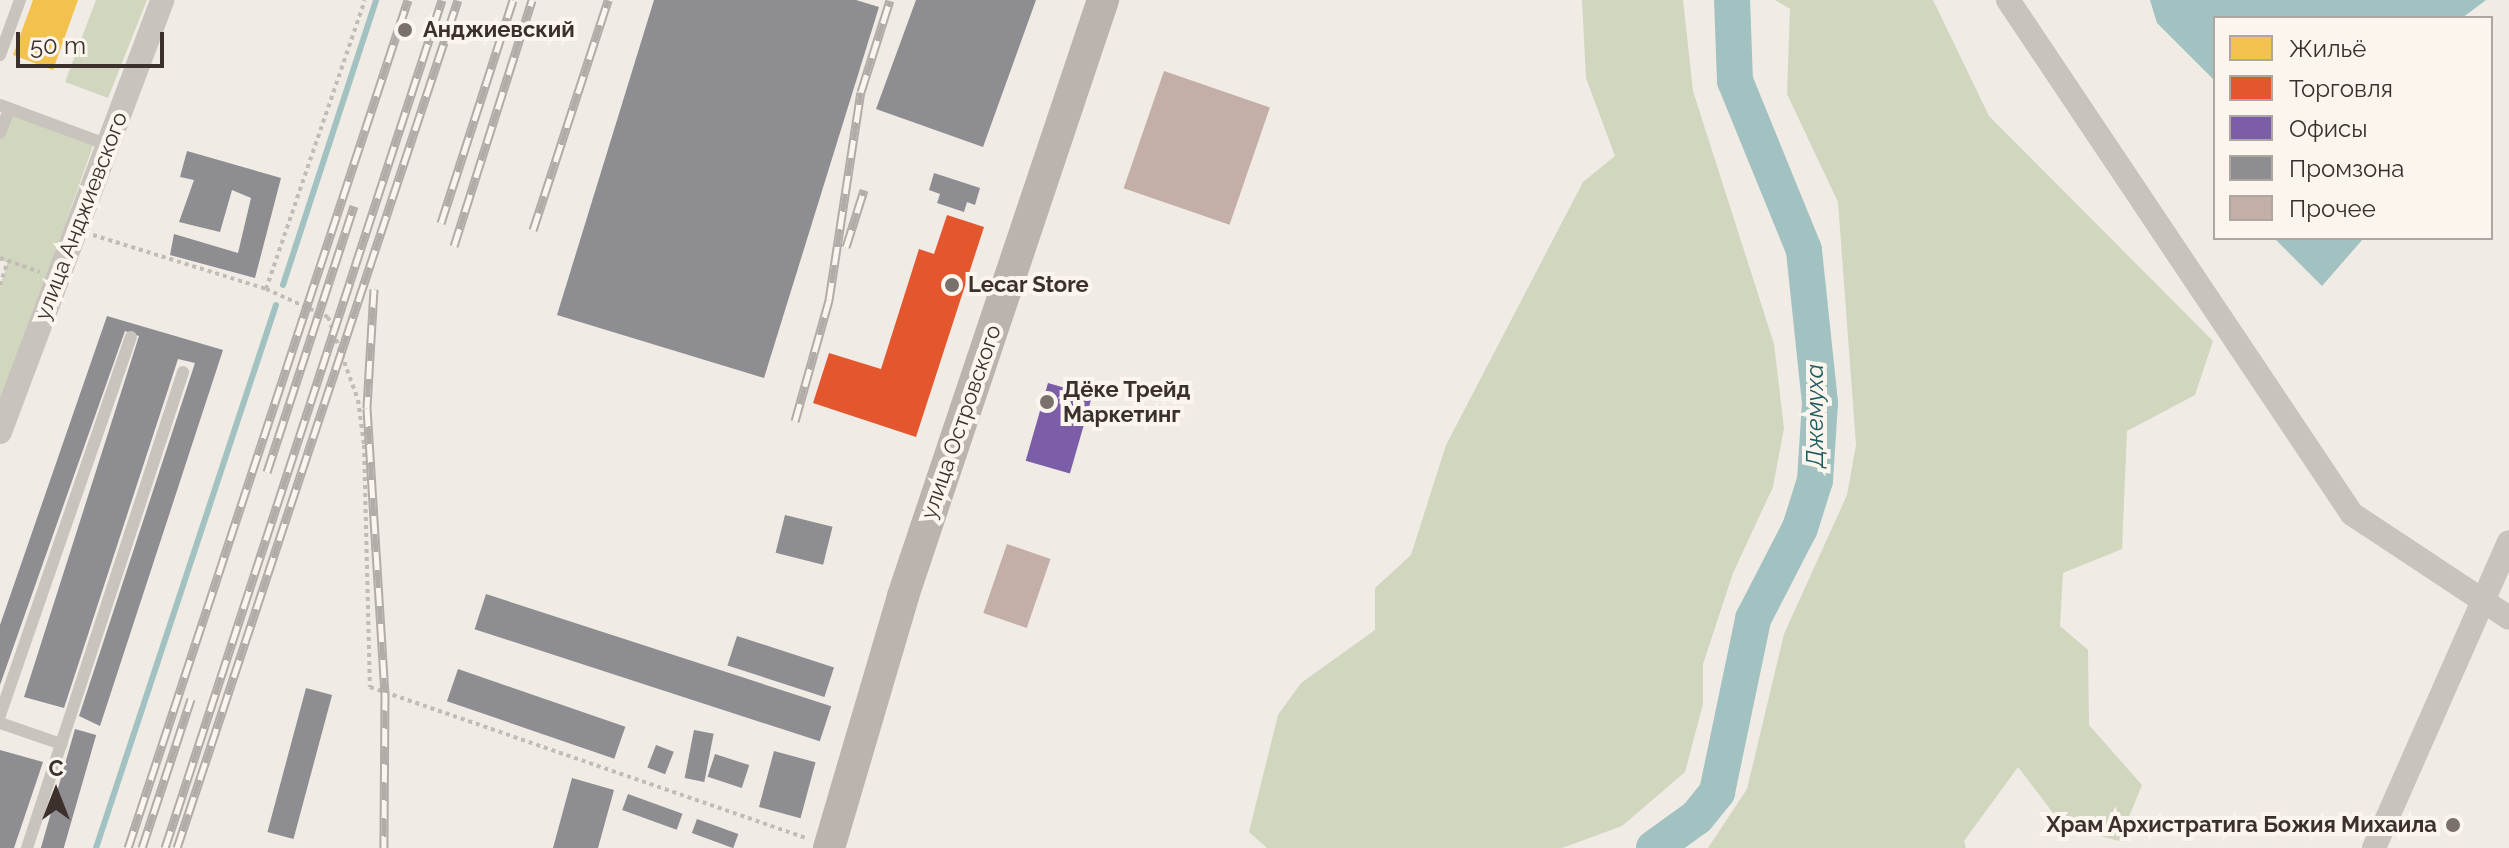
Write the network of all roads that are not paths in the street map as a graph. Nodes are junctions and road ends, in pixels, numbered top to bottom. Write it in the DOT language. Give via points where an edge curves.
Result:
graph roads {
  1 [pos="20,0"];
  2 [pos="162,0"];
  3 [pos="1103,0"];
  4 [pos="2008,0"];
  5 [pos="0,55"];
  6 [pos="4,107"];
  7 [pos="0,133"];
  8 [pos="108,145"];
  9 [pos="131,337"];
  10 [pos="183,372"];
  11 [pos="0,432"];
  12 [pos="2509,542"];
  13 [pos="2484,604"];
  14 [pos="2509,618"];
  15 [pos="0,715"];
  16 [pos="0,723"];
  17 [pos="61,744"];
  18 [pos="829,847"];
  19 [pos="27,848"];
  20 [pos="2374,848"];
  1 -- 5 [label="lane"];
  2 -- 8 [label="street, улица Анджиевского"];
  3 -- 18 [label="street, улица Островского" via="903,596"];
  4 -- 13 [label="street" via="2352,514"];
  6 -- 7 [label="lane"];
  6 -- 8 [label="lane"];
  8 -- 11 [label="street, улица Анджиевского"];
  9 -- 15 [label="lane"];
  10 -- 17 [label="lane"];
  12 -- 13 [label="street"];
  13 -- 14 [label="street"];
  13 -- 20 [label="street"];
  16 -- 17 [label="lane"];
  17 -- 19 [label="lane"];
}
